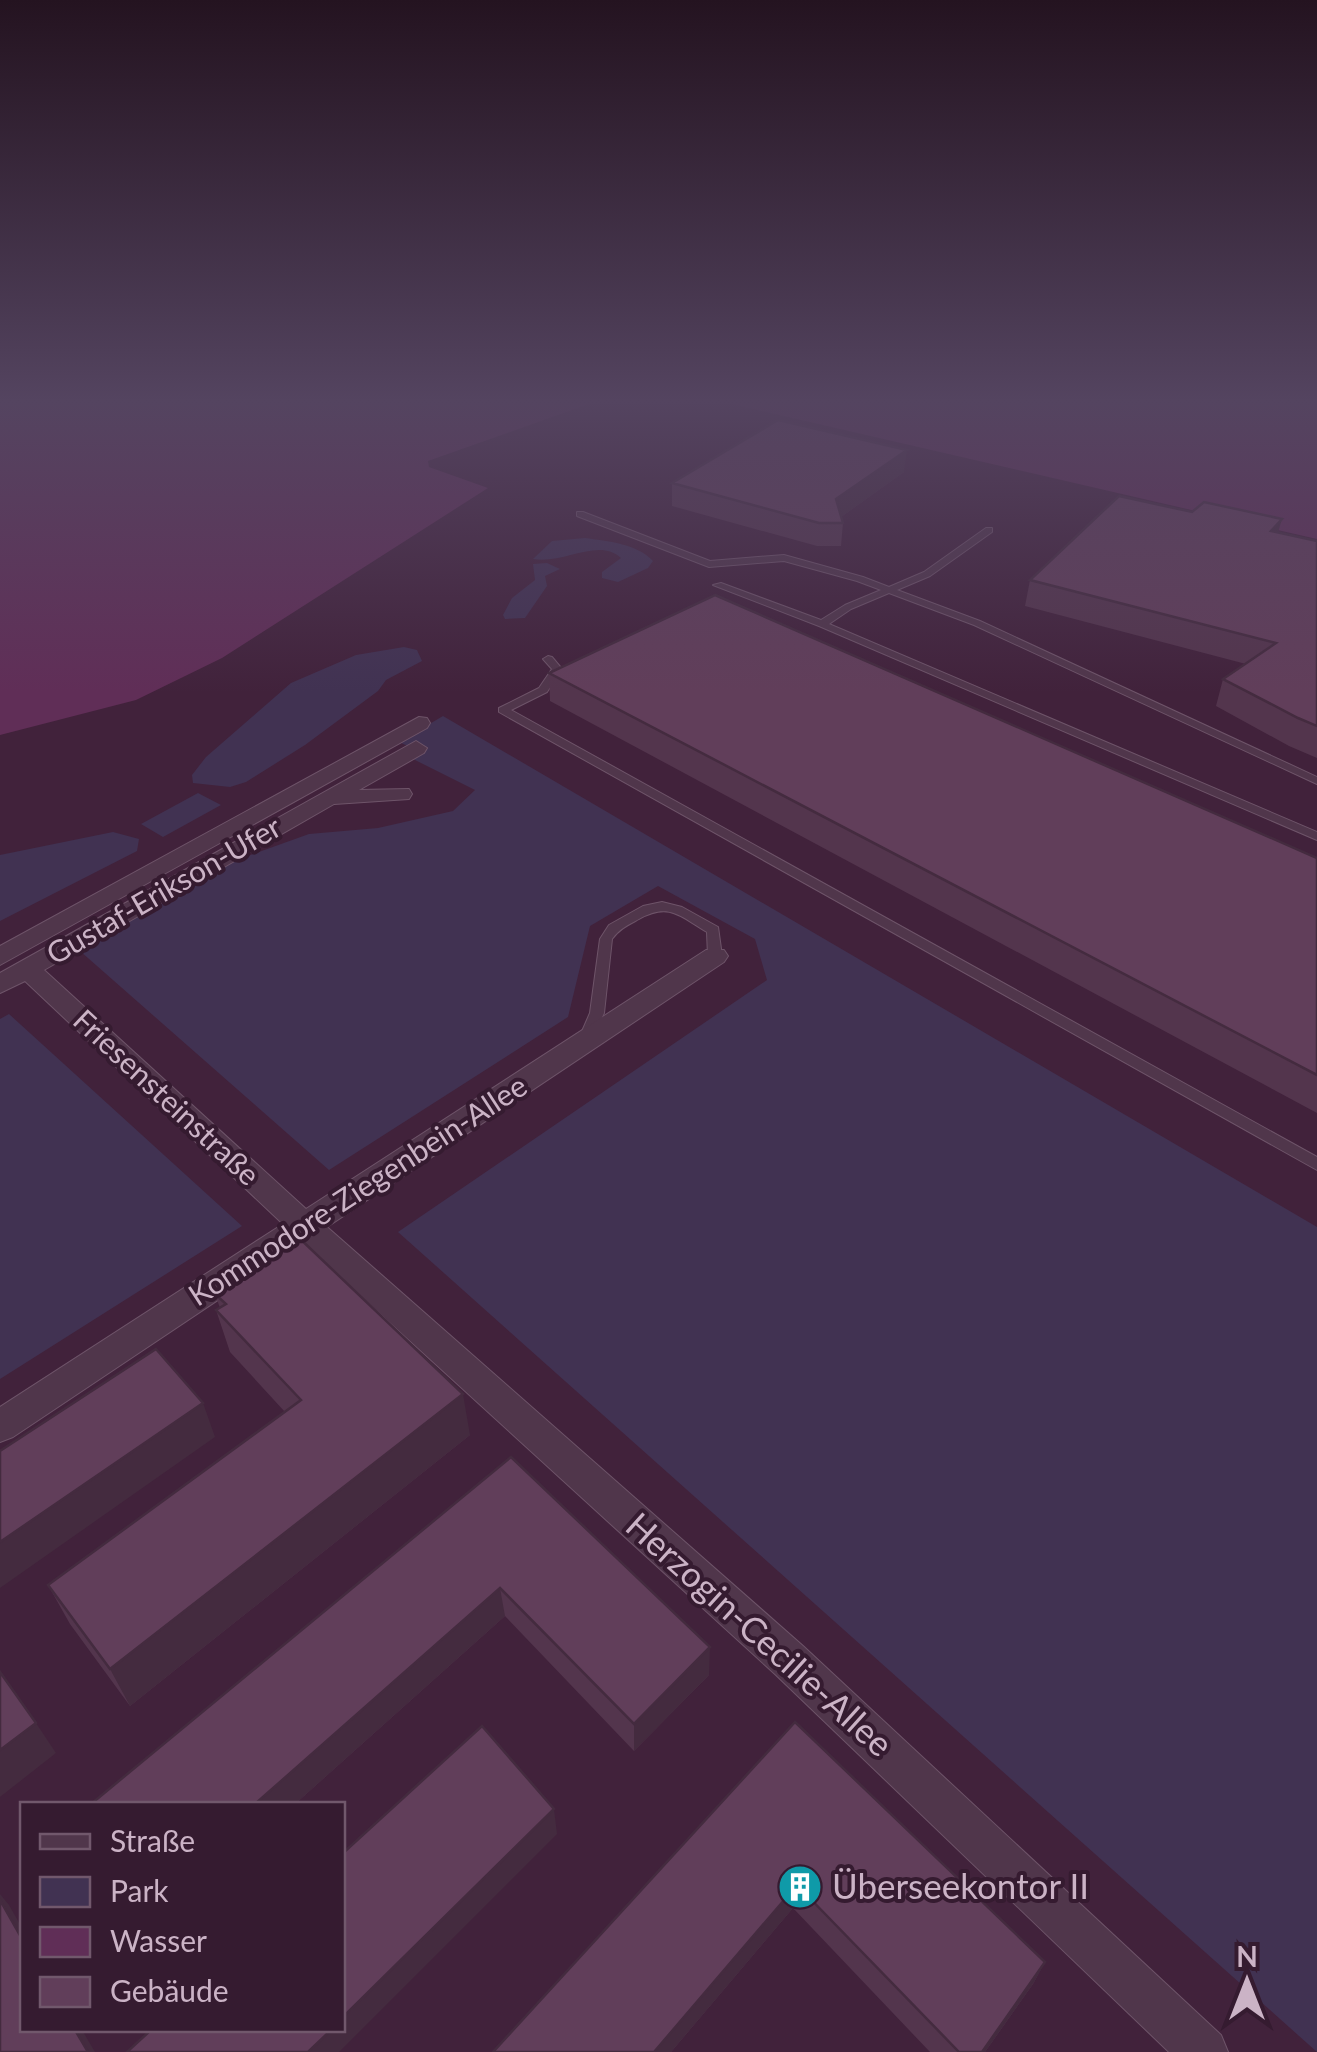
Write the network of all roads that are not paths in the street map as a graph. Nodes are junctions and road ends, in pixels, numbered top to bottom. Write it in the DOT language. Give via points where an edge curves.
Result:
graph roads {
  1 [pos="580,514"];
  2 [pos="988,530"];
  3 [pos="718,584"];
  4 [pos="891,591"];
  5 [pos="822,624"];
  6 [pos="548,659"];
  7 [pos="420,723"];
  8 [pos="416,748"];
  9 [pos="1317,780"];
  10 [pos="400,794"];
  11 [pos="328,798"];
  12 [pos="1317,836"];
  13 [pos="715,956"];
  14 [pos="13,963"];
  15 [pos="0,984"];
  16 [pos="585,1042"];
  17 [pos="1317,1164"];
  18 [pos="305,1226"];
  19 [pos="0,1426"];
  20 [pos="1204,2052"];
  1 -- 4 [label="lane" via="709,564 797,560"];
  2 -- 4 [label="lane" via="928,574"];
  3 -- 5 [label="lane"];
  4 -- 5 [label="lane"];
  4 -- 9 [label="lane" via="1031,646"];
  5 -- 12 [label="lane"];
  6 -- 17 [label="lane" via="557,670 542,690 503,710"];
  7 -- 14 [label="street"];
  8 -- 11 [label="street, Gustaf-Erikson-Ufer"];
  10 -- 11 [label="street, Gustaf-Erikson-Ufer"];
  11 -- 14 [label="street, Gustaf-Erikson-Ufer"];
  13 -- 16 [label="street, Kommodore-Ziegenbein-Allee"];
  13 -- 16 [label="lane" via="713,930 678,910 662,906 625,921 606,939 597,1013"];
  14 -- 15 [label="street, Gustaf-Erikson-Ufer"];
  14 -- 18 [label="street, Friesensteinstraße"];
  16 -- 18 [label="street, Kommodore-Ziegenbein-Allee"];
  18 -- 19 [label="street, Kommodore-Ziegenbein-Allee"];
  18 -- 20 [label="street, Herzogin-Cecilie-Allee" via="789,1660"];
}
